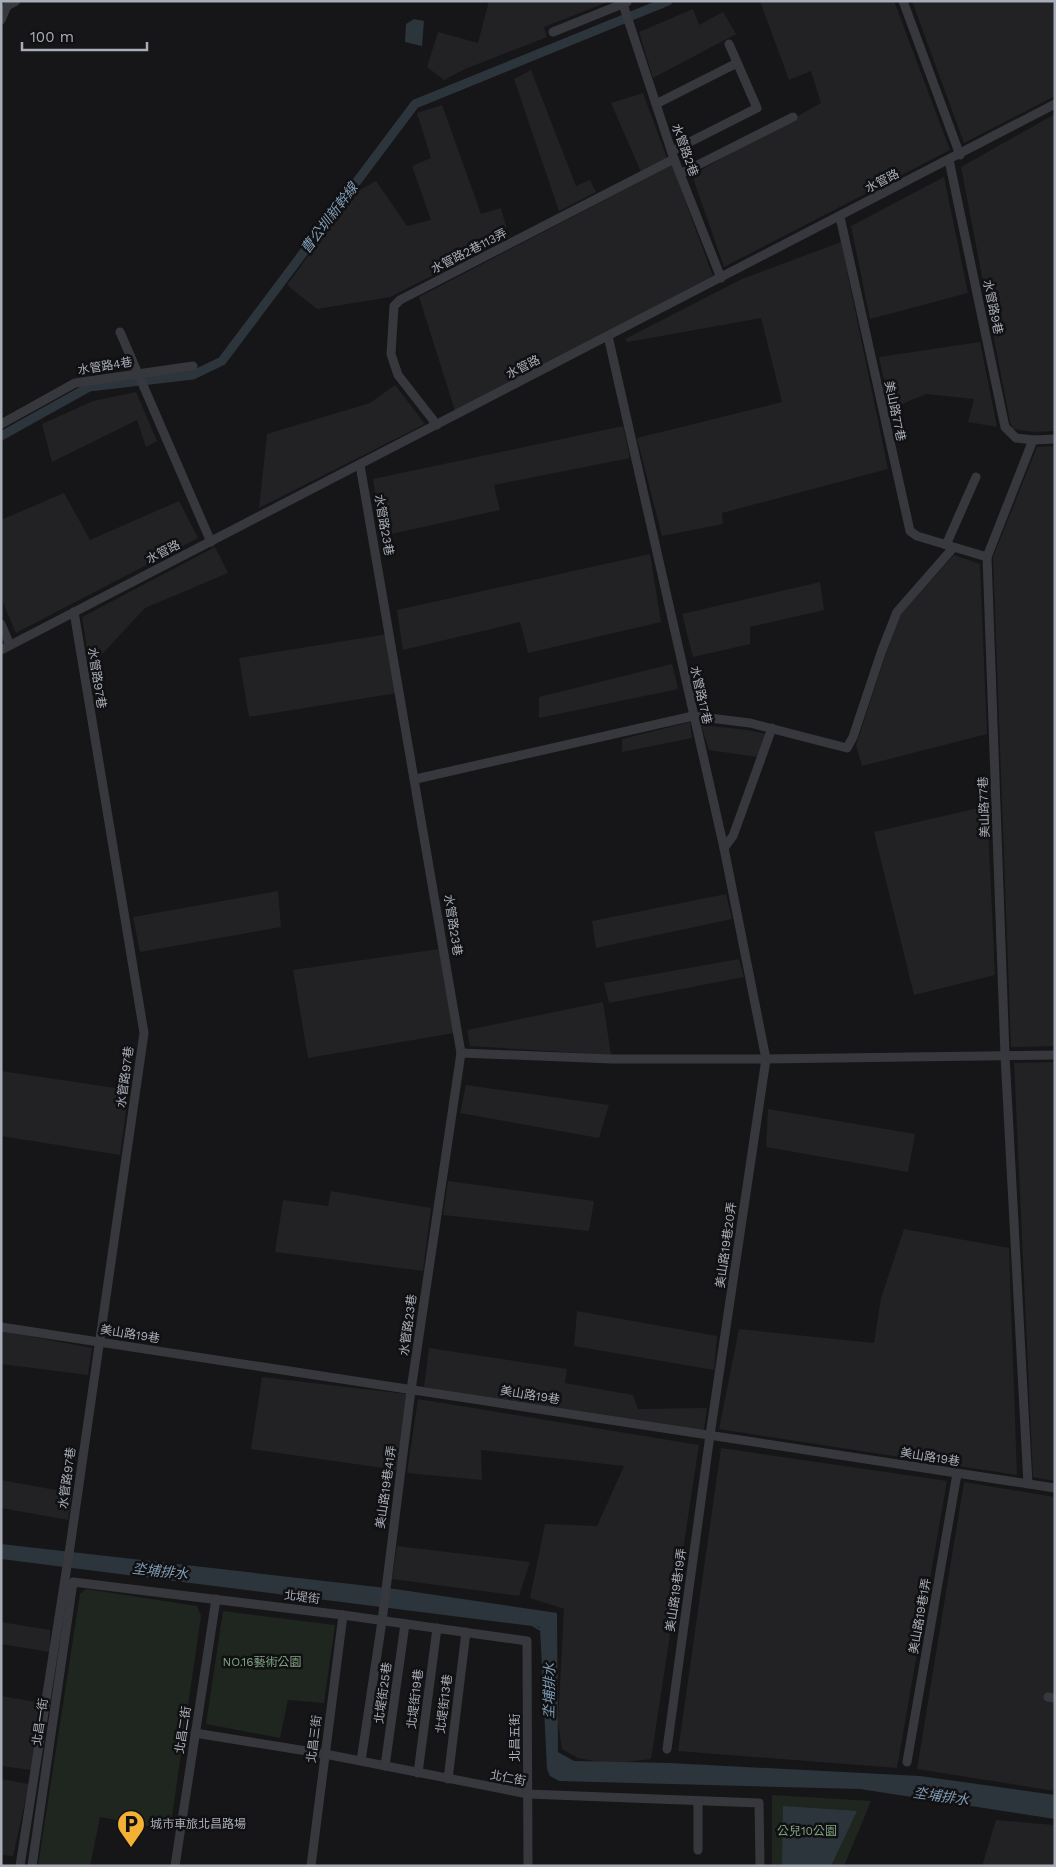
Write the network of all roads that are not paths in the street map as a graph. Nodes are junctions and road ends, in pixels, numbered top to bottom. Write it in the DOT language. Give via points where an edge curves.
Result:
graph roads {
  1 [pos="16,1"];
  2 [pos="903,1"];
  3 [pos="624,4"];
  4 [pos="1,20"];
  5 [pos="553,32"];
  6 [pos="729,44"];
  7 [pos="737,63"];
  8 [pos="656,104"];
  9 [pos="1055,104"];
  10 [pos="793,117"];
  11 [pos="673,155"];
  12 [pos="960,155"];
  13 [pos="949,160"];
  14 [pos="680,174"];
  15 [pos="840,216"];
  16 [pos="721,278"];
  17 [pos="120,332"];
  18 [pos="608,336"];
  19 [pos="193,366"];
  20 [pos="138,376"];
  21 [pos="1,424"];
  22 [pos="437,425"];
  23 [pos="1055,439"];
  24 [pos="1033,440"];
  25 [pos="360,464"];
  26 [pos="976,477"];
  27 [pos="211,542"];
  28 [pos="949,547"];
  29 [pos="987,558"];
  30 [pos="74,612"];
  31 [pos="1,624"];
  32 [pos="10,645"];
  33 [pos="1,650"];
  34 [pos="693,716"];
  35 [pos="772,728"];
  36 [pos="416,780"];
  37 [pos="724,848"];
  38 [pos="461,1053"];
  39 [pos="1005,1055"];
  40 [pos="1055,1055"];
  41 [pos="766,1059"];
  42 [pos="1,1327"];
  43 [pos="98,1342"];
  44 [pos="411,1390"];
  45 [pos="710,1435"];
  46 [pos="957,1474"];
  47 [pos="1028,1484"];
  48 [pos="1055,1488"];
  49 [pos="69,1581"];
  50 [pos="216,1599"];
  51 [pos="343,1615"];
  52 [pos="382,1617"];
  53 [pos="405,1624"];
  54 [pos="437,1628"];
  55 [pos="466,1632"];
  56 [pos="526,1641"];
  57 [pos="195,1733"];
  58 [pos="667,1749"];
  59 [pos="325,1754"];
  60 [pos="361,1761"];
  61 [pos="907,1762"];
  62 [pos="385,1766"];
  63 [pos="418,1773"];
  64 [pos="448,1779"];
  65 [pos="528,1794"];
  66 [pos="698,1801"];
  67 [pos="698,1850"];
  68 [pos="20,1866"];
  69 [pos="32,1866"];
  70 [pos="175,1866"];
  71 [pos="311,1866"];
  72 [pos="528,1866"];
  73 [pos="760,1866"];
  1 -- 4 [label="street" via="7,6"];
  2 -- 12 [label="street"];
  3 -- 5 [label="street"];
  3 -- 8 [label="street, 水管路2巷"];
  6 -- 7 [label="street"];
  7 -- 8 [label="street"];
  7 -- 11 [label="street" via="758,108"];
  8 -- 11 [label="street, 水管路2巷"];
  9 -- 12 [label="street, 水管路"];
  10 -- 14 [label="street"];
  11 -- 14 [label="street, 水管路2巷"];
  11 -- 22 [label="street, 水管路2巷113弄" via="394,306 391,354 398,375"];
  12 -- 13 [label="street, 水管路"];
  13 -- 15 [label="street, 水管路"];
  13 -- 24 [label="street, 水管路9巷" via="1005,427 1016,438"];
  14 -- 16 [label="street, 水管路2巷"];
  15 -- 16 [label="street, 水管路"];
  15 -- 28 [label="street, 美山路77巷" via="907,523 917,536"];
  16 -- 18 [label="street, 水管路"];
  17 -- 20 [label="street"];
  18 -- 22 [label="street, 水管路"];
  18 -- 34 [label="street, 水管路17巷"];
  19 -- 20 [label="street, 水管路4巷"];
  20 -- 21 [label="street, 水管路4巷" via="75,383"];
  20 -- 27 [label="street"];
  22 -- 25 [label="street, 水管路"];
  23 -- 24 [label="street"];
  24 -- 29 [label="street, 美山路77巷"];
  25 -- 27 [label="street, 水管路"];
  25 -- 36 [label="street, 水管路23巷"];
  26 -- 28 [label="street"];
  27 -- 30 [label="street, 水管路"];
  28 -- 29 [label="street, 美山路77巷"];
  28 -- 35 [label="street" via="897,612 847,748"];
  29 -- 39 [label="street, 美山路77巷"];
  30 -- 32 [label="street, 水管路"];
  30 -- 43 [label="street, 水管路97巷" via="144,1033"];
  31 -- 32 [label="street"];
  32 -- 33 [label="street, 水管路"];
  34 -- 35 [label="street"];
  34 -- 36 [label="street"];
  34 -- 37 [label="street, 水管路17巷"];
  35 -- 37 [label="street" via="733,836"];
  36 -- 38 [label="street, 水管路23巷"];
  37 -- 41 [label="street, 水管路17巷"];
  38 -- 41 [label="street" via="612,1059"];
  38 -- 44 [label="street, 水管路23巷"];
  39 -- 40 [label="street"];
  39 -- 41 [label="street"];
  39 -- 47 [label="street, 美山路77巷"];
  41 -- 45 [label="street, 美山路19巷20弄"];
  42 -- 43 [label="street, 美山路19巷"];
  43 -- 44 [label="street, 美山路19巷"];
  43 -- 49 [label="street, 水管路97巷" via="70,1548"];
  44 -- 45 [label="street, 美山路19巷"];
  44 -- 52 [label="street, 美山路19巷41弄"];
  45 -- 46 [label="street, 美山路19巷"];
  45 -- 58 [label="street, 美山路19巷19弄"];
  46 -- 47 [label="street, 美山路19巷"];
  46 -- 61 [label="street, 美山路19巷1弄"];
  47 -- 48 [label="street, 美山路19巷"];
  49 -- 50 [label="street, 北堤街"];
  49 -- 68 [label="street"];
  49 -- 69 [label="street, 北昌一街"];
  50 -- 51 [label="street, 北堤街"];
  50 -- 57 [label="street, 北昌二街"];
  51 -- 52 [label="street, 北堤街"];
  51 -- 59 [label="street, 北昌三街"];
  52 -- 53 [label="street, 北堤街"];
  52 -- 60 [label="street, 美山路19巷41弄"];
  53 -- 54 [label="street, 北堤街"];
  53 -- 62 [label="street, 北堤街25巷"];
  54 -- 55 [label="street, 北堤街"];
  54 -- 63 [label="street, 北堤街19巷"];
  55 -- 56 [label="street, 北堤街"];
  55 -- 64 [label="street, 北堤街13巷"];
  56 -- 65 [label="street, 北昌五街"];
  57 -- 59 [label="street, 北仁街"];
  57 -- 70 [label="street, 北昌二街"];
  59 -- 60 [label="street, 北仁街"];
  59 -- 71 [label="street, 北昌三街"];
  60 -- 62 [label="street, 北仁街"];
  62 -- 63 [label="street, 北仁街"];
  63 -- 64 [label="street, 北仁街"];
  64 -- 65 [label="street, 北仁街"];
  65 -- 66 [label="street, 北仁街"];
  65 -- 72 [label="street, 北昌五街"];
  66 -- 67 [label="street"];
  66 -- 73 [label="street, 北仁街" via="759,1803"];
}
